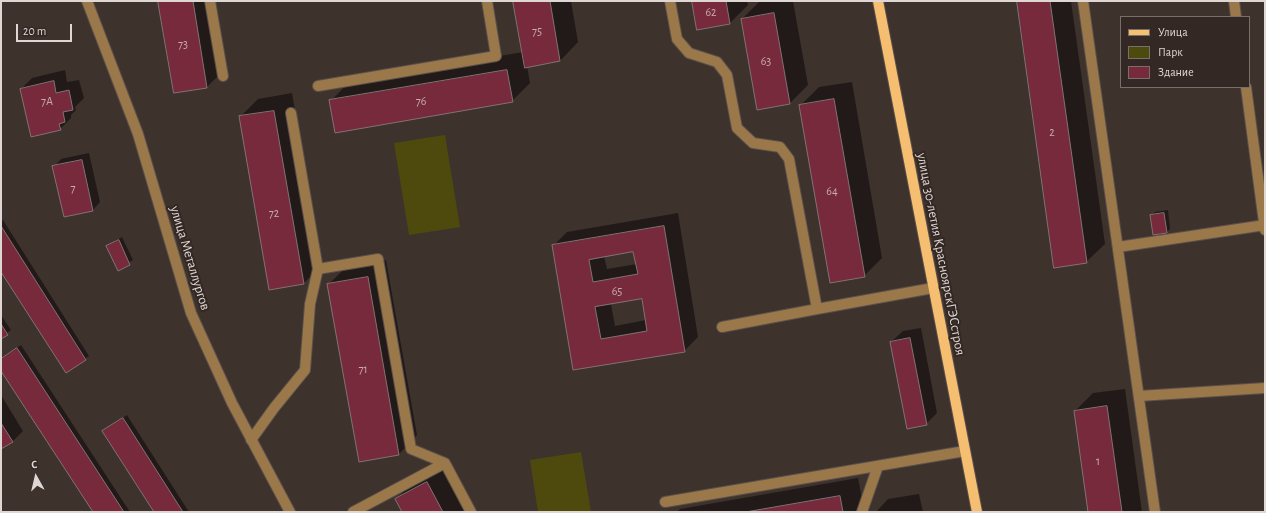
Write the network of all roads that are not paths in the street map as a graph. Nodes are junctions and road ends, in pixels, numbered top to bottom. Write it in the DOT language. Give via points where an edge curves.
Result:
graph roads {
  1 [pos="87,1"];
  2 [pos="210,1"];
  3 [pos="487,1"];
  4 [pos="670,1"];
  5 [pos="878,1"];
  6 [pos="1083,1"];
  7 [pos="1234,1"];
  8 [pos="1236,16"];
  9 [pos="223,76"];
  10 [pos="318,86"];
  11 [pos="1246,88"];
  12 [pos="291,113"];
  13 [pos="1265,227"];
  14 [pos="1118,247"];
  15 [pos="318,269"];
  16 [pos="933,288"];
  17 [pos="817,309"];
  18 [pos="722,327"];
  19 [pos="1265,388"];
  20 [pos="1139,396"];
  21 [pos="251,440"];
  22 [pos="965,451"];
  23 [pos="445,463"];
  24 [pos="878,466"];
  25 [pos="664,502"];
  26 [pos="290,512"];
  27 [pos="353,512"];
  28 [pos="471,512"];
  29 [pos="862,512"];
  30 [pos="977,512"];
  31 [pos="1155,512"];
  1 -- 21 [label="street, улица Металлургов" via="138,134 191,313"];
  2 -- 9 [label="street"];
  3 -- 10 [label="street" via="496,56"];
  4 -- 17 [label="street" via="677,39 689,53 717,62 727,75 737,128 753,143 780,147 789,159"];
  5 -- 16 [label="main road, улица 30-летия КрасноярскГЭСстроя"];
  6 -- 14 [label="street"];
  7 -- 8 [label="street"];
  11 -- 13 [label="street"];
  12 -- 15 [label="street"];
  13 -- 14 [label="street"];
  14 -- 20 [label="street"];
  15 -- 21 [label="street" via="310,304 305,370"];
  15 -- 23 [label="street" via="378,259 411,449"];
  16 -- 17 [label="street"];
  16 -- 22 [label="main road, улица 30-летия КрасноярскГЭСстроя"];
  17 -- 18 [label="street"];
  19 -- 20 [label="street"];
  20 -- 31 [label="street"];
  21 -- 26 [label="street, улица Металлургов"];
  22 -- 24 [label="street"];
  22 -- 30 [label="main road, улица 30-летия КрасноярскГЭСстроя"];
  23 -- 27 [label="street"];
  23 -- 28 [label="street"];
  24 -- 25 [label="street"];
  24 -- 29 [label="street"];
}
